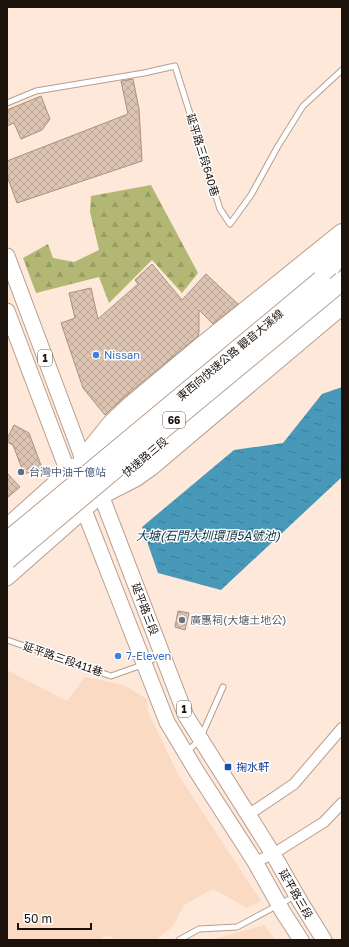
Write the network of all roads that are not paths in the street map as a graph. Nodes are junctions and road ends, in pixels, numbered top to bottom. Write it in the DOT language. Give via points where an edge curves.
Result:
graph roads {
  1 [pos="342,70"];
  2 [pos="7,103"];
  3 [pos="342,233"];
  4 [pos="342,246"];
  5 [pos="342,252"];
  6 [pos="7,256"];
  7 [pos="342,262"];
  8 [pos="321,280"];
  9 [pos="342,281"];
  10 [pos="342,294"];
  11 [pos="342,305"];
  12 [pos="30,318"];
  13 [pos="9,320"];
  14 [pos="83,459"];
  15 [pos="68,472"];
  16 [pos="101,495"];
  17 [pos="84,510"];
  18 [pos="7,526"];
  19 [pos="7,541"];
  20 [pos="7,572"];
  21 [pos="7,640"];
  22 [pos="162,654"];
  23 [pos="145,664"];
  24 [pos="223,687"];
  25 [pos="342,728"];
  26 [pos="200,739"];
  27 [pos="186,753"];
  28 [pos="342,803"];
  29 [pos="248,815"];
  30 [pos="273,854"];
  31 [pos="255,862"];
  32 [pos="296,895"];
  33 [pos="279,905"];
  34 [pos="179,940"];
  35 [pos="301,940"];
  36 [pos="324,940"];
  1 -- 2 [label="lane, 延平路三段640巷" via="303,106 251,195 230,224 220,210 175,66 36,91"];
  3 -- 14 [label="highway" via="160,381 112,423"];
  4 -- 14 [label="main road, 66"];
  5 -- 8 [label="highway"];
  6 -- 12 [label="main road, 延平路三段 / 1"];
  7 -- 8 [label="highway, 東西向快速公路 觀音大溪線 / 66"];
  8 -- 19 [label="highway, 東西向快速公路 觀音大溪線 / 66, bridge"];
  9 -- 20 [label="highway, 東西向快速公路 觀音大溪線 / 66, bridge" via="157,434"];
  10 -- 16 [label="main road, 快速路三段 / 66"];
  11 -- 16 [label="highway" via="150,467"];
  12 -- 13 [label="main road"];
  12 -- 14 [label="main road, 延平路三段 / 1"];
  13 -- 15 [label="main road, 延平路三段 / 1"];
  14 -- 15 [label="main road, 66"];
  14 -- 16 [label="main road, 延平路三段 / 1"];
  15 -- 17 [label="main road, 延平路三段 / 1"];
  15 -- 18 [label="main road, 66"];
  16 -- 17 [label="main road, 快速路三段 / 66"];
  16 -- 22 [label="main road, 延平路三段 / 1"];
  17 -- 20 [label="main road, 快速路三段 / 66"];
  17 -- 23 [label="main road, 延平路三段 / 1"];
  21 -- 23 [label="lane, 延平路三段411巷" via="111,676"];
  22 -- 23 [label="lane, 延平路三段411巷"];
  22 -- 26 [label="main road, 延平路三段 / 1" via="186,716"];
  23 -- 27 [label="main road, 延平路三段 / 1" via="167,722"];
  24 -- 26 [label="lane"];
  25 -- 29 [label="street" via="294,784"];
  26 -- 27 [label="lane"];
  26 -- 29 [label="main road, 延平路三段 / 1"];
  27 -- 31 [label="main road, 延平路三段 / 1"];
  28 -- 30 [label="street" via="324,822"];
  29 -- 30 [label="main road, 延平路三段 / 1"];
  30 -- 31 [label="street"];
  30 -- 32 [label="main road, 延平路三段 / 1"];
  31 -- 33 [label="main road, 延平路三段 / 1"];
  32 -- 33 [label="lane"];
  32 -- 36 [label="main road, 延平路三段 / 1"];
  33 -- 34 [label="lane" via="237,927 199,929"];
  33 -- 35 [label="main road, 延平路三段 / 1"];
}
